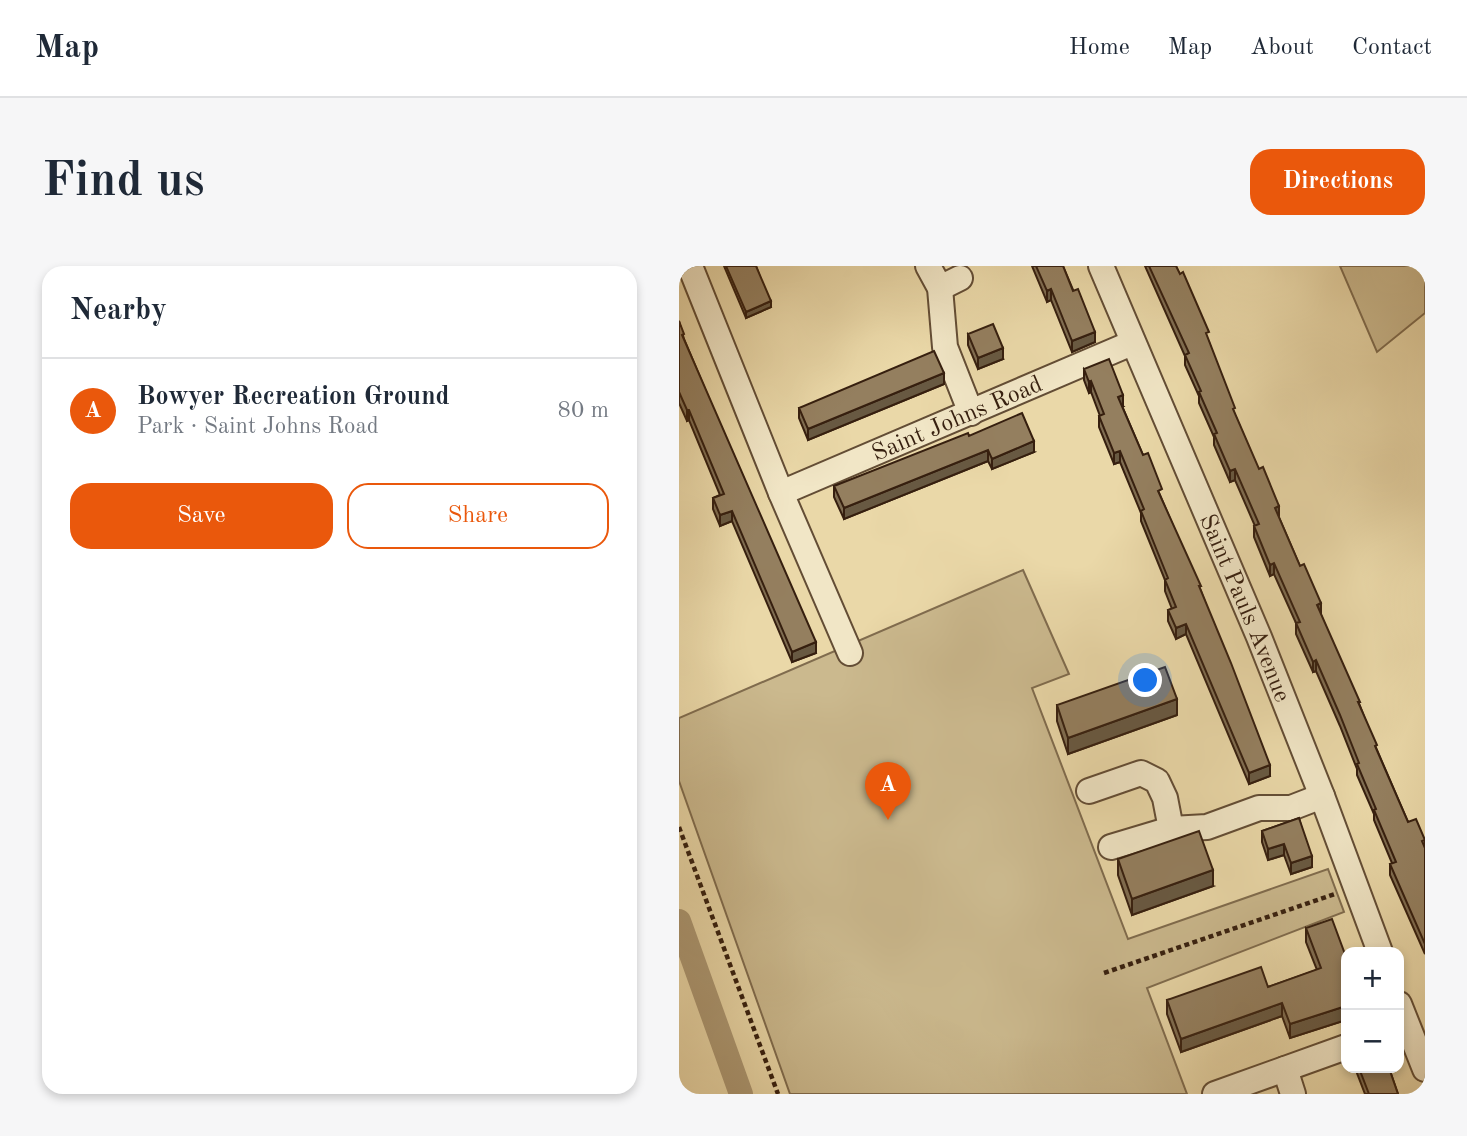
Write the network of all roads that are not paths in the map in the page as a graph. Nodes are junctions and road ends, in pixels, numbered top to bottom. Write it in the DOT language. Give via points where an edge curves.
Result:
graph roads {
  1 [pos="690,266"];
  2 [pos="927,266"];
  3 [pos="1101,266"];
  4 [pos="1132,343"];
  5 [pos="971,412"];
  6 [pos="781,493"];
  7 [pos="850,653"];
  8 [pos="1089,791"];
  9 [pos="1322,796"];
  10 [pos="1171,829"];
  11 [pos="1111,847"];
  12 [pos="1378,947"];
  13 [pos="1404,1024"];
  14 [pos="1341,1050"];
  15 [pos="1285,1069"];
  16 [pos="1425,1069"];
  17 [pos="1215,1094"];
  18 [pos="1293,1094"];
  1 -- 6 [label="street"];
  2 -- 5 [label="street" via="950,283 945,347"];
  3 -- 4 [label="street, Saint Pauls Avenue"];
  4 -- 5 [label="street, Saint Johns Road"];
  4 -- 9 [label="street, Saint Pauls Avenue"];
  5 -- 6 [label="street, Saint Johns Road"];
  6 -- 7 [label="street"];
  8 -- 10 [label="street" via="1141,773 1157,781"];
  9 -- 10 [label="street" via="1291,808 1259,808 1207,827"];
  9 -- 12 [label="street, Saint Pauls Avenue"];
  10 -- 11 [label="street"];
  13 -- 16 [label="street"];
  14 -- 15 [label="street"];
  15 -- 17 [label="street"];
  15 -- 18 [label="street"];
}
